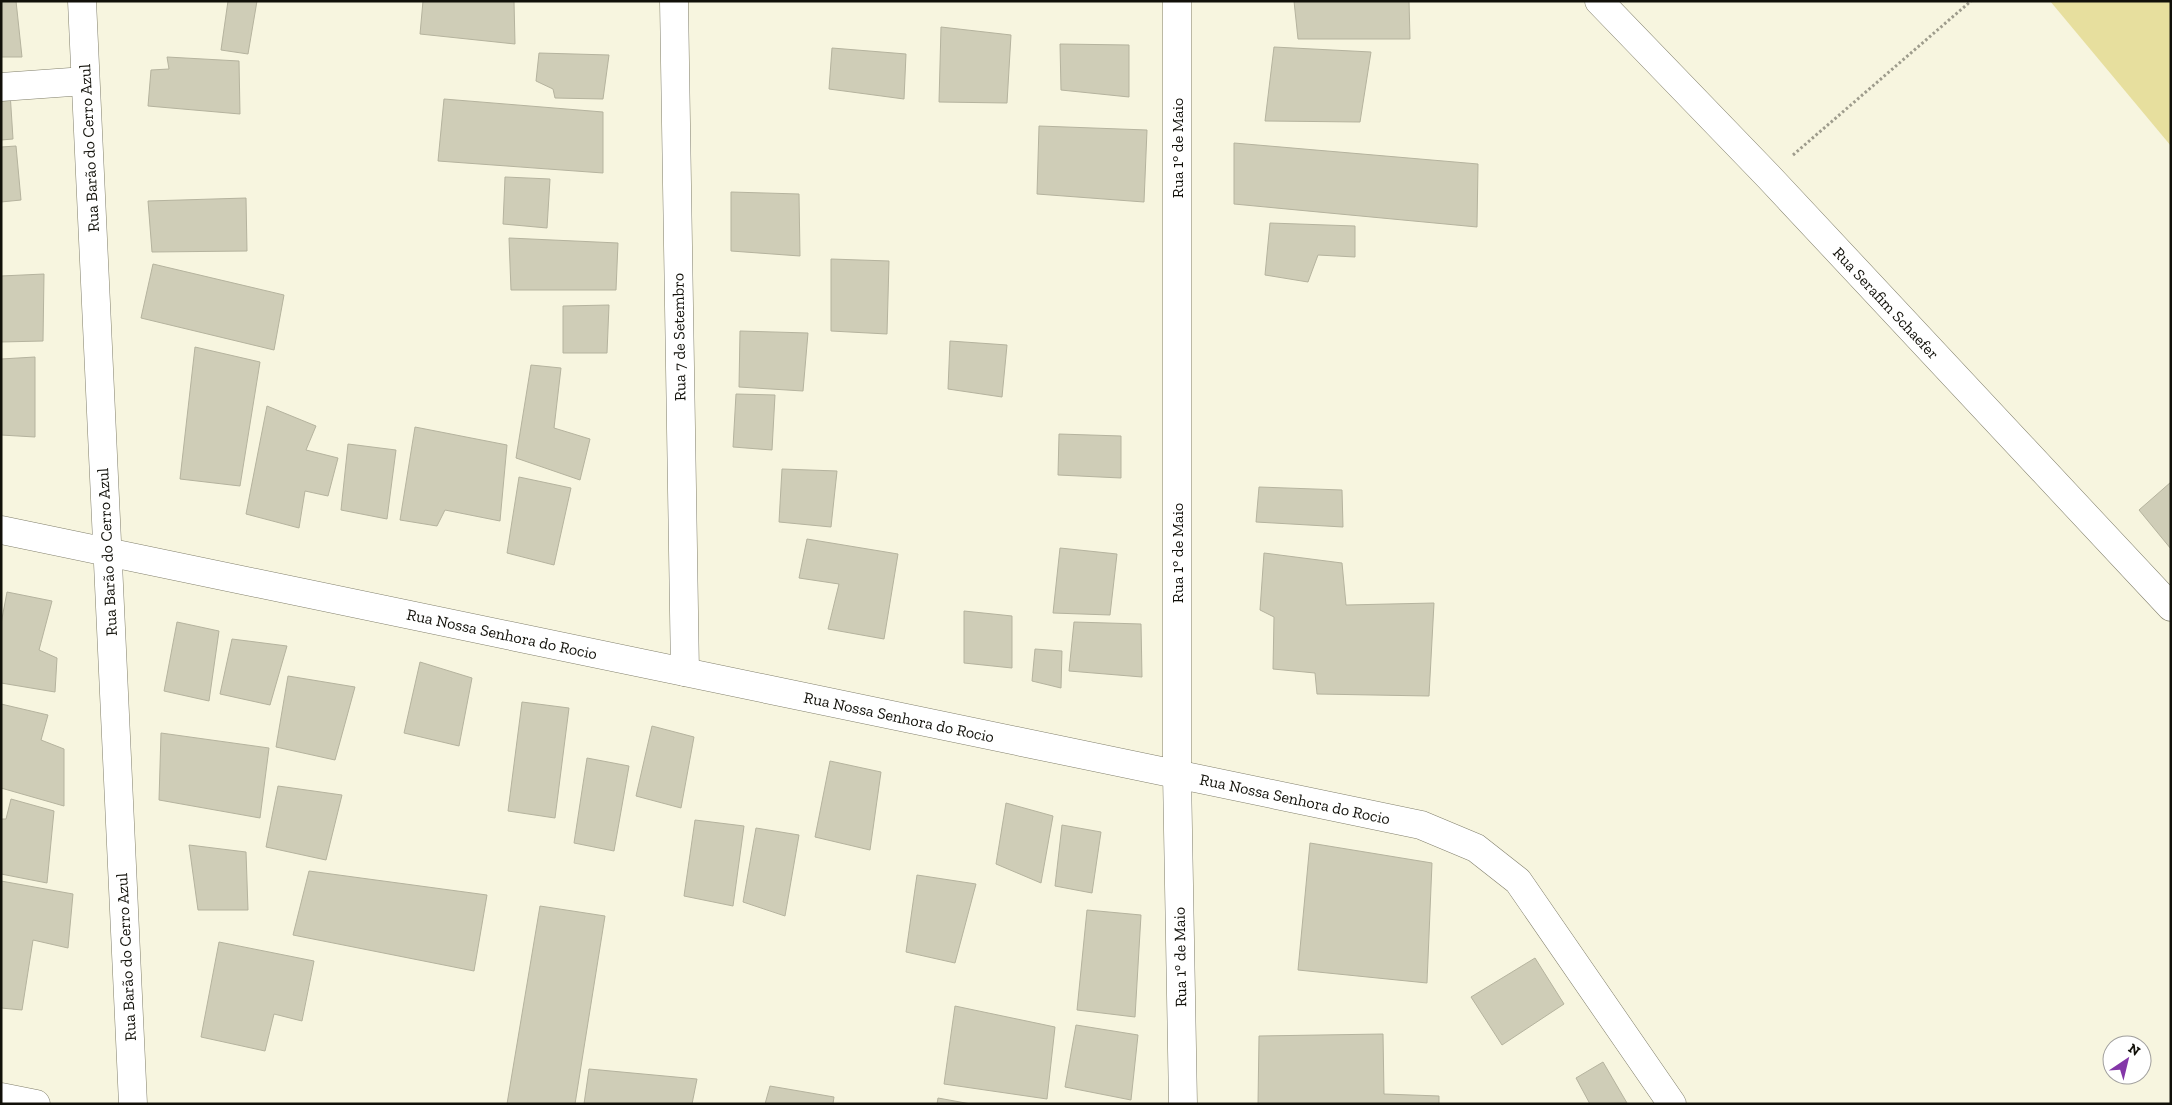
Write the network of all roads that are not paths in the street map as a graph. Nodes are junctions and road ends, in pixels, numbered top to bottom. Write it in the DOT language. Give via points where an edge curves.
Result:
graph roads {
  1 [pos="82,1"];
  2 [pos="674,1"];
  3 [pos="1177,1"];
  4 [pos="1599,1"];
  5 [pos="86,81"];
  6 [pos="1,87"];
  7 [pos="1,530"];
  8 [pos="107,552"];
  9 [pos="2171,607"];
  10 [pos="685,672"];
  11 [pos="1177,775"];
  12 [pos="1,1097"];
  13 [pos="36,1104"];
  14 [pos="133,1104"];
  15 [pos="1183,1104"];
  16 [pos="1672,1104"];
  1 -- 5 [label="street, Rua Barão do Cerro Azul"];
  2 -- 10 [label="street, Rua 7 de Setembro"];
  3 -- 11 [label="street, Rua 1° de Maio"];
  4 -- 9 [label="street, Rua Serafim Schaefer" via="1768,176"];
  5 -- 6 [label="street"];
  5 -- 8 [label="street, Rua Barão do Cerro Azul"];
  7 -- 8 [label="street, Rua Nossa Senhora do Rocio"];
  8 -- 10 [label="street, Rua Nossa Senhora do Rocio"];
  8 -- 14 [label="street, Rua Barão do Cerro Azul"];
  10 -- 11 [label="street, Rua Nossa Senhora do Rocio"];
  11 -- 15 [label="street, Rua 1° de Maio"];
  11 -- 16 [label="street, Rua Nossa Senhora do Rocio" via="1421,825 1476,848 1518,881"];
  12 -- 13 [label="street"];
}
